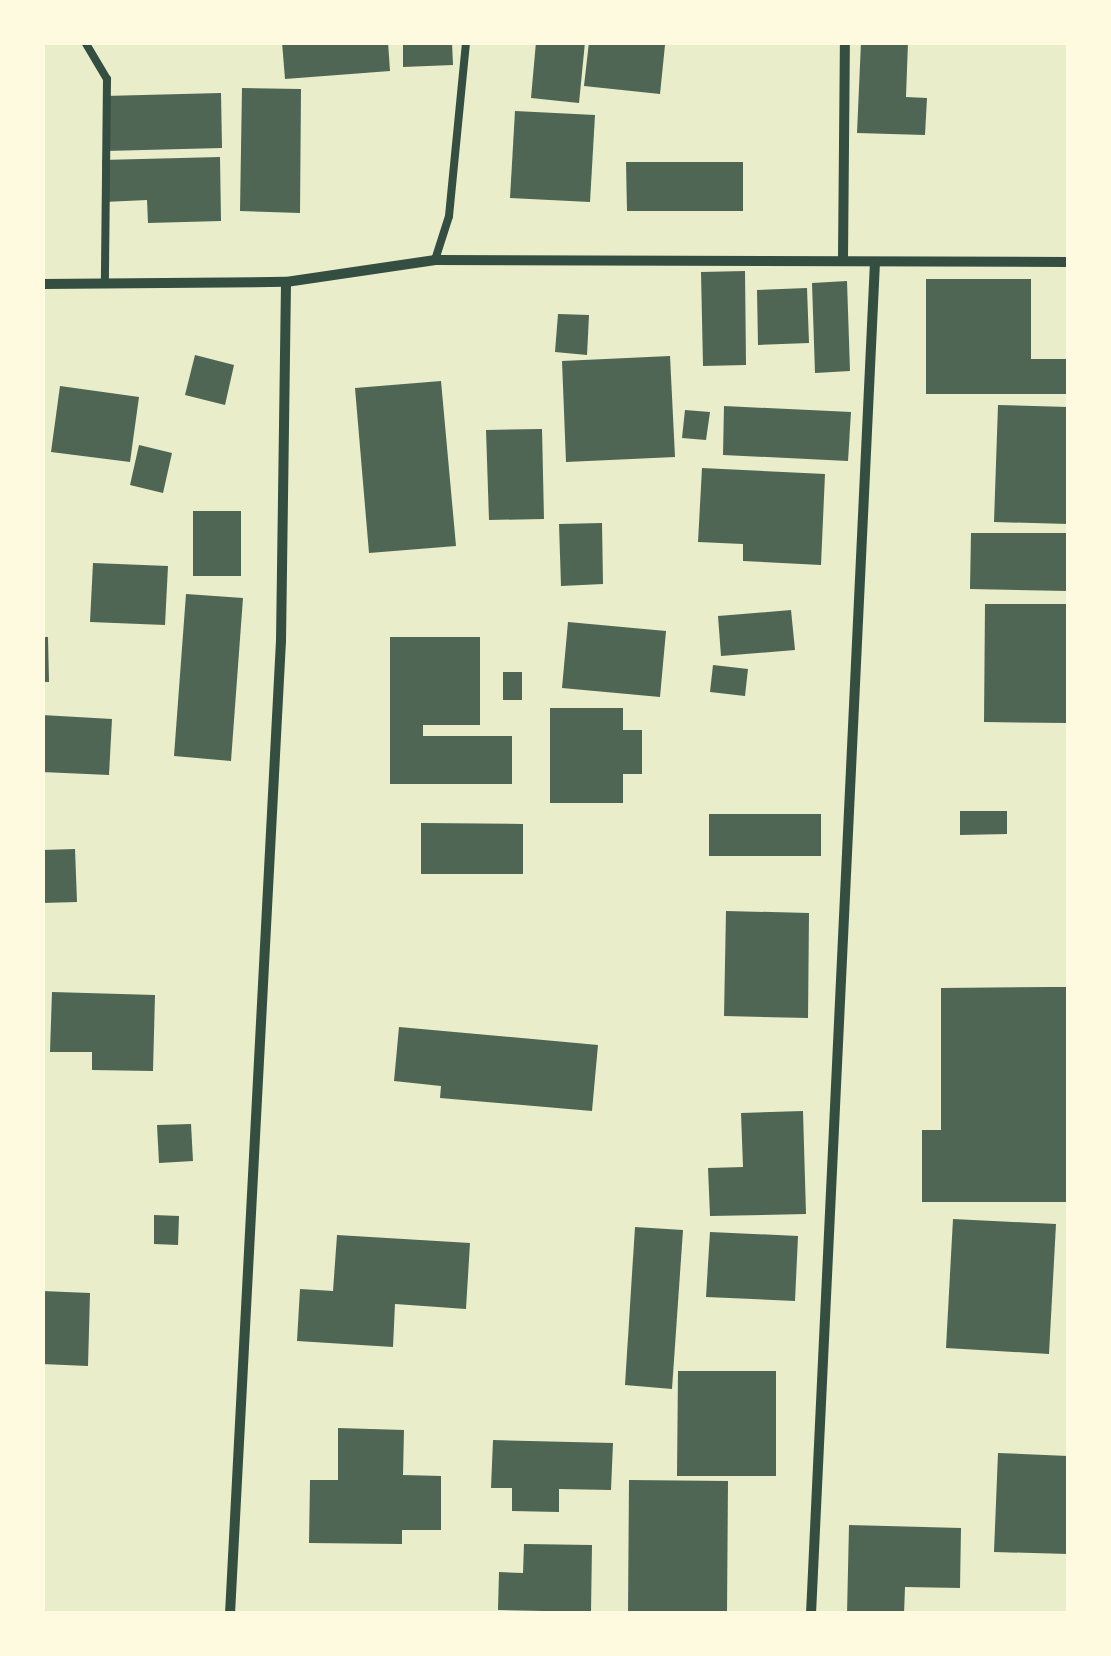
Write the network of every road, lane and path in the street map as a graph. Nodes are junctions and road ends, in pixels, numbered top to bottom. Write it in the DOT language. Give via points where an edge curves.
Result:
graph roads {
  1 [pos="85,42"];
  2 [pos="466,42"];
  3 [pos="845,42"];
  4 [pos="843,259"];
  5 [pos="435,260"];
  6 [pos="1068,262"];
  7 [pos="876,264"];
  8 [pos="286,282"];
  9 [pos="105,283"];
  10 [pos="42,284"];
  11 [pos="230,1614"];
  12 [pos="812,1614"];
  1 -- 9 [label="lane" via="107,78"];
  2 -- 5 [label="lane" via="449,216"];
  3 -- 4 [label="street"];
  4 -- 5 [label="street"];
  4 -- 7 [label="street"];
  5 -- 8 [label="street"];
  6 -- 7 [label="street"];
  7 -- 12 [label="street"];
  8 -- 9 [label="street"];
  8 -- 11 [label="street" via="282,641"];
  9 -- 10 [label="street"];
}
